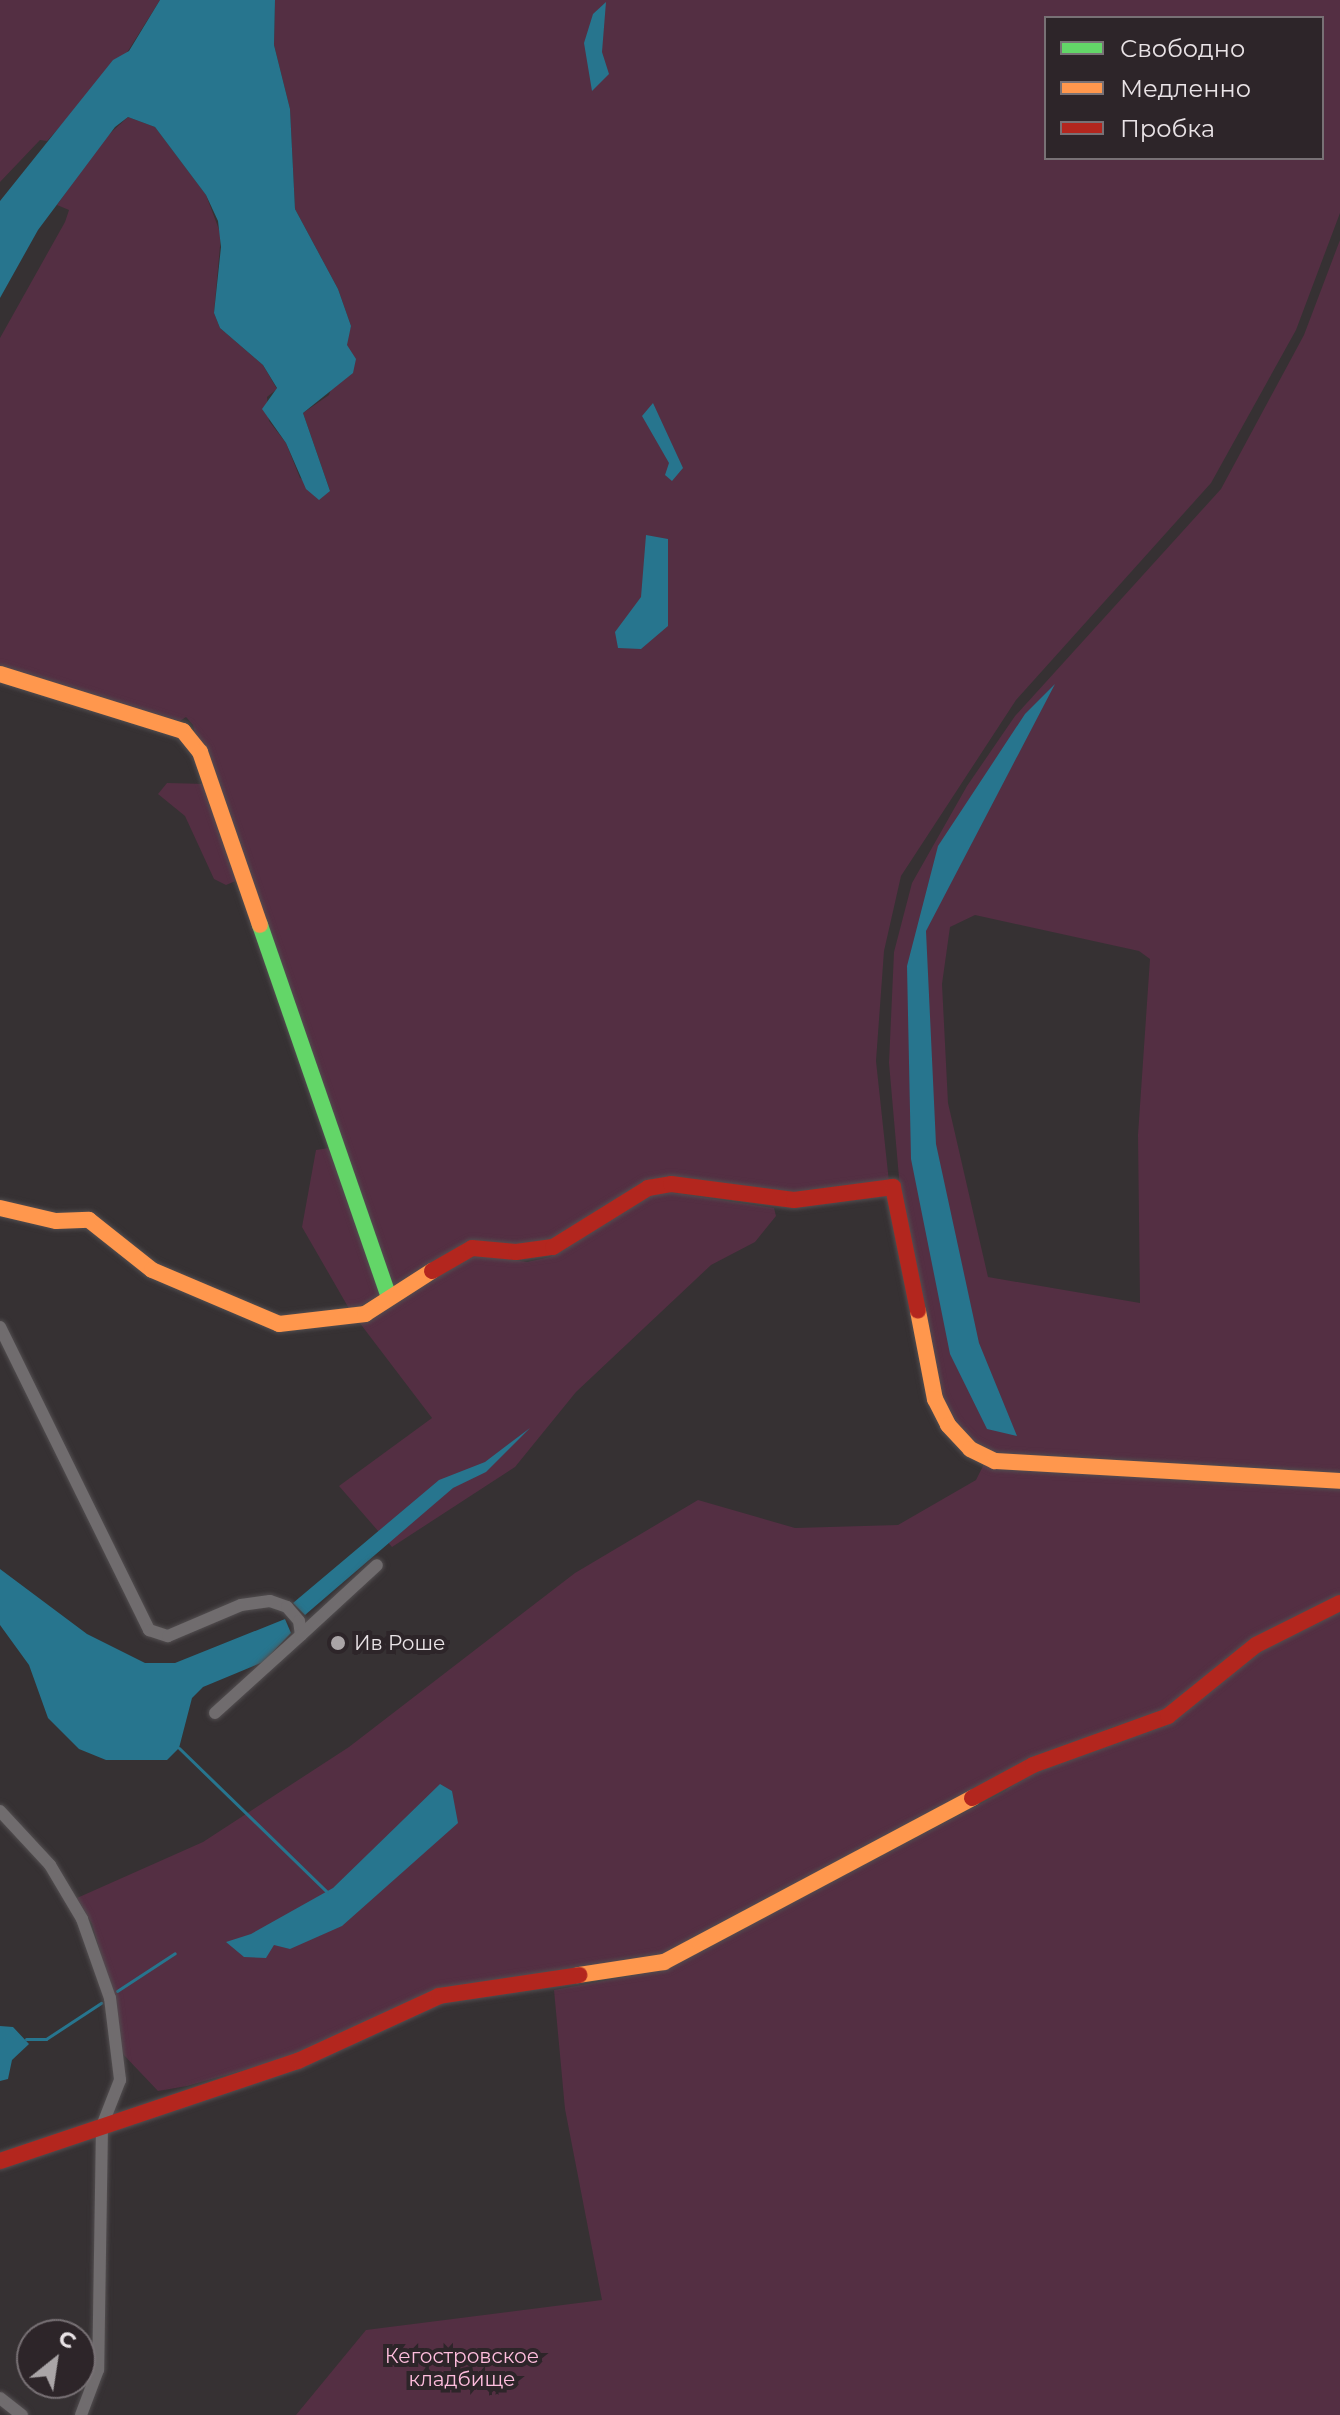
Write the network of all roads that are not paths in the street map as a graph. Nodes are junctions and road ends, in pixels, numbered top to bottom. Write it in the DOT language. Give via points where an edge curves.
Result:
graph roads {
  1 [pos="0,674"];
  2 [pos="0,1208"];
  3 [pos="388,1295"];
  4 [pos="0,1327"];
  5 [pos="1340,1481"];
  6 [pos="377,1565"];
  7 [pos="1340,1603"];
  8 [pos="301,1635"];
  9 [pos="215,1713"];
  10 [pos="0,1811"];
  11 [pos="102,2126"];
  12 [pos="0,2161"];
  13 [pos="0,2398"];
  14 [pos="22,2415"];
  15 [pos="81,2415"];
  1 -- 3 [label="street" via="55,695 165,722 183,731 200,752"];
  2 -- 3 [label="street" via="56,1221 89,1220 152,1270 279,1324 365,1314"];
  3 -- 5 [label="street" via="472,1248 516,1252 553,1247 648,1188 671,1184 794,1200 893,1187 935,1399 948,1425 970,1449 995,1461"];
  4 -- 8 [label="street" via="149,1630 168,1636 241,1605 270,1601 287,1607 299,1621"];
  6 -- 8 [label="street"];
  7 -- 11 [label="street" via="1256,1645 1168,1716 1033,1765 664,1962 439,1996 298,2061"];
  8 -- 9 [label="street"];
  10 -- 11 [label="street" via="58,1879 82,1919 110,1998 120,2080"];
  11 -- 12 [label="street"];
  11 -- 15 [label="street" via="98,2370"];
  13 -- 14 [label="street"];
}
